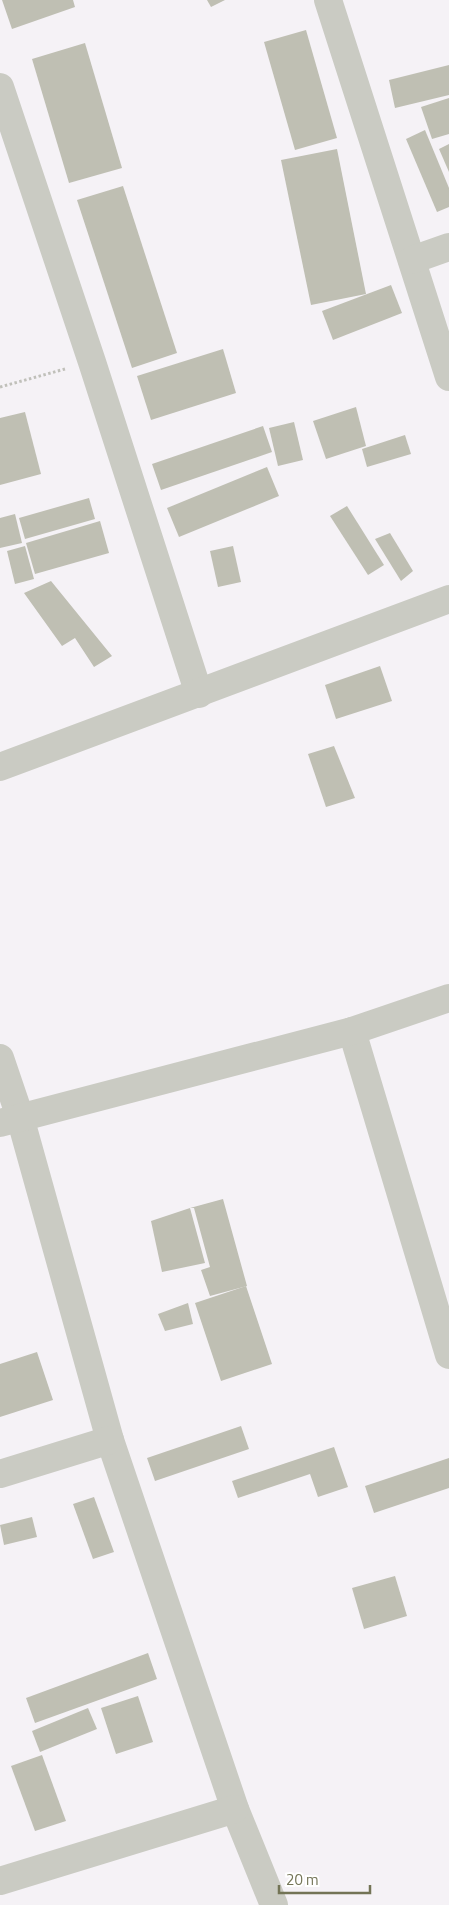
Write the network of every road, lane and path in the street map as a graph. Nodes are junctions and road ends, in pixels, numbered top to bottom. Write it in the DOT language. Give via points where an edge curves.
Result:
graph roads {
  1 [pos="328,0"];
  2 [pos="0,87"];
  3 [pos="449,246"];
  4 [pos="412,260"];
  5 [pos="92,362"];
  6 [pos="449,376"];
  7 [pos="0,387"];
  8 [pos="449,599"];
  9 [pos="199,694"];
  10 [pos="0,767"];
  11 [pos="449,998"];
  12 [pos="352,1031"];
  13 [pos="0,1058"];
  14 [pos="10,1120"];
  15 [pos="448,1352"];
  16 [pos="110,1440"];
  17 [pos="0,1474"];
  18 [pos="235,1809"];
  19 [pos="0,1881"];
  20 [pos="274,1905"];
  1 -- 4 [label="street"];
  2 -- 5 [label="street"];
  3 -- 4 [label="street"];
  4 -- 6 [label="street"];
  5 -- 7 [label="path"];
  5 -- 9 [label="street"];
  8 -- 9 [label="street"];
  9 -- 10 [label="street"];
  11 -- 12 [label="street"];
  12 -- 14 [label="street"];
  12 -- 15 [label="street"];
  13 -- 14 [label="street"];
  14 -- 16 [label="street"];
  16 -- 17 [label="street"];
  16 -- 18 [label="street"];
  18 -- 19 [label="street"];
  18 -- 20 [label="street"];
}
